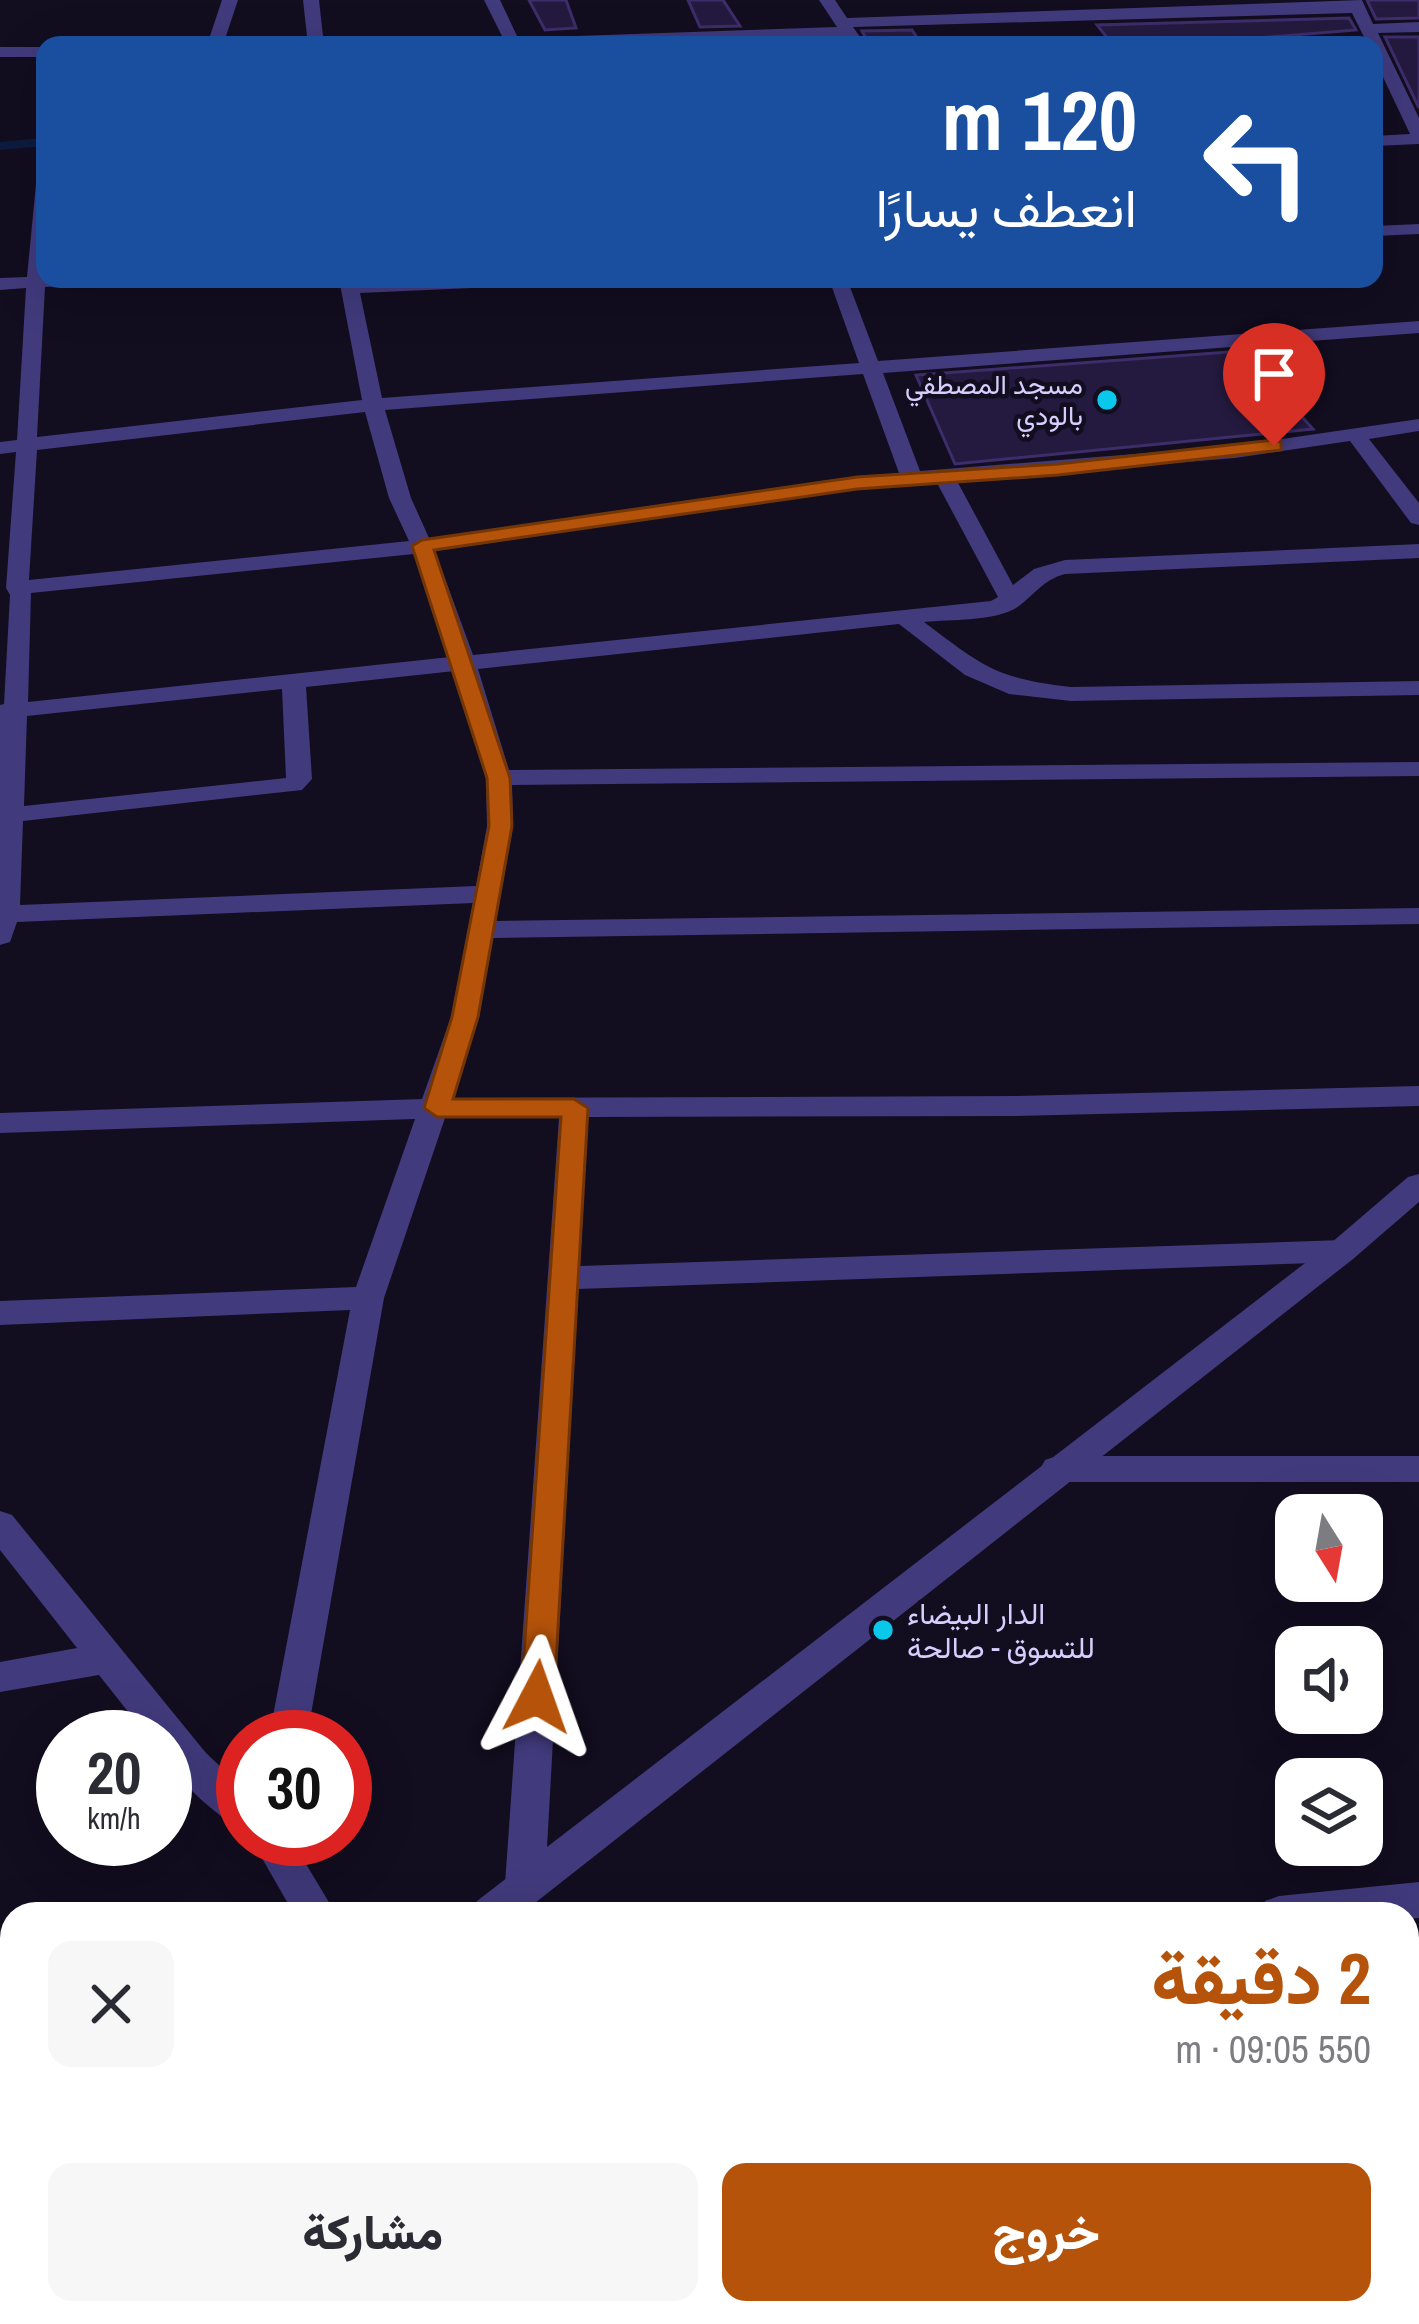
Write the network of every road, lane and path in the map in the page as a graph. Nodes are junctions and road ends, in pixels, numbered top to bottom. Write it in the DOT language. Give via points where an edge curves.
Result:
graph roads {
  1 [pos="230,0"];
  2 [pos="311,0"];
  3 [pos="492,0"];
  4 [pos="963,1"];
  5 [pos="830,3"];
  6 [pos="1356,4"];
  7 [pos="1240,6"];
  8 [pos="1419,27"];
  9 [pos="1369,28"];
  10 [pos="850,33"];
  11 [pos="218,36"];
  12 [pos="315,36"];
  13 [pos="510,36"];
  14 [pos="749,36"];
  15 [pos="1372,36"];
  16 [pos="0,52"];
  17 [pos="36,52"];
  18 [pos="1383,67"];
  19 [pos="1411,96"];
  20 [pos="1419,137"];
  21 [pos="1383,140"];
  22 [pos="1419,229"];
  23 [pos="1383,231"];
  24 [pos="36,264"];
  25 [pos="34,282"];
  26 [pos="0,284"];
  27 [pos="351,288"];
  28 [pos="841,288"];
  29 [pos="1419,328"];
  30 [pos="871,368"];
  31 [pos="373,405"];
  32 [pos="1419,424"];
  33 [pos="1354,434"];
  34 [pos="29,445"];
  35 [pos="0,448"];
  36 [pos="944,477"];
  37 [pos="911,479"];
  38 [pos="1419,518"];
  39 [pos="422,546"];
  40 [pos="1419,551"];
  41 [pos="12,592"];
  42 [pos="1011,601"];
  43 [pos="904,617"];
  44 [pos="464,663"];
  45 [pos="294,681"];
  46 [pos="1419,688"];
  47 [pos="6,711"];
  48 [pos="1419,769"];
  49 [pos="499,778"];
  50 [pos="9,815"];
  51 [pos="490,893"];
  52 [pos="1419,916"];
  53 [pos="2,921"];
  54 [pos="484,930"];
  55 [pos="1419,1096"];
  56 [pos="437,1108"];
  57 [pos="574,1108"];
  58 [pos="0,1123"];
  59 [pos="1412,1198"];
  60 [pos="1342,1251"];
  61 [pos="566,1278"];
  62 [pos="368,1298"];
  63 [pos="0,1313"];
  64 [pos="1057,1469"];
  65 [pos="1419,1469"];
  66 [pos="7,1542"];
  67 [pos="106,1658"];
  68 [pos="0,1677"];
  69 [pos="293,1710"];
  70 [pos="216,1787"];
  71 [pos="287,1866"];
  72 [pos="524,1884"];
  73 [pos="309,1902"];
  74 [pos="504,1902"];
  1 -- 11 [label="street"];
  2 -- 12 [label="street"];
  3 -- 13 [label="street"];
  4 -- 5 [label="street"];
  5 -- 10 [label="street"];
  6 -- 7 [label="street"];
  6 -- 9 [label="street"];
  7 -- 10 [label="street"];
  8 -- 9 [label="street"];
  9 -- 15 [label="street"];
  10 -- 14 [label="street"];
  16 -- 17 [label="street"];
  18 -- 19 [label="street"];
  19 -- 20 [label="street"];
  20 -- 21 [label="street"];
  22 -- 23 [label="street"];
  24 -- 25 [label="street"];
  25 -- 26 [label="street"];
  25 -- 34 [label="street" via="22,334"];
  27 -- 31 [label="street"];
  28 -- 30 [label="street"];
  29 -- 30 [label="street"];
  30 -- 31 [label="street"];
  30 -- 37 [label="street"];
  31 -- 34 [label="street"];
  31 -- 39 [label="street"];
  32 -- 33 [label="street"];
  33 -- 36 [label="street"];
  33 -- 38 [label="street"];
  34 -- 35 [label="street"];
  34 -- 41 [label="street"];
  36 -- 37 [label="street"];
  36 -- 42 [label="street"];
  37 -- 39 [label="street"];
  39 -- 41 [label="street"];
  39 -- 44 [label="street"];
  40 -- 42 [label="street" via="1064,567 1039,571"];
  41 -- 47 [label="street"];
  42 -- 43 [label="street"];
  43 -- 44 [label="street"];
  43 -- 46 [label="street" via="1009,687 1071,694"];
  44 -- 45 [label="street"];
  44 -- 49 [label="street"];
  45 -- 47 [label="street"];
  45 -- 50 [label="street" via="293,785"];
  47 -- 50 [label="street"];
  48 -- 49 [label="street"];
  49 -- 51 [label="street"];
  50 -- 53 [label="street"];
  51 -- 53 [label="street"];
  51 -- 54 [label="street"];
  52 -- 54 [label="street"];
  54 -- 56 [label="street"];
  55 -- 57 [label="street"];
  56 -- 57 [label="street"];
  56 -- 58 [label="street"];
  56 -- 62 [label="street"];
  57 -- 61 [label="street"];
  59 -- 60 [label="street"];
  60 -- 61 [label="street"];
  60 -- 64 [label="street"];
  61 -- 72 [label="street"];
  62 -- 63 [label="street"];
  62 -- 69 [label="street"];
  64 -- 65 [label="street"];
  64 -- 72 [label="street"];
  66 -- 67 [label="street"];
  67 -- 68 [label="street"];
  67 -- 70 [label="street"];
  71 -- 73 [label="street"];
  72 -- 74 [label="street"];
}
